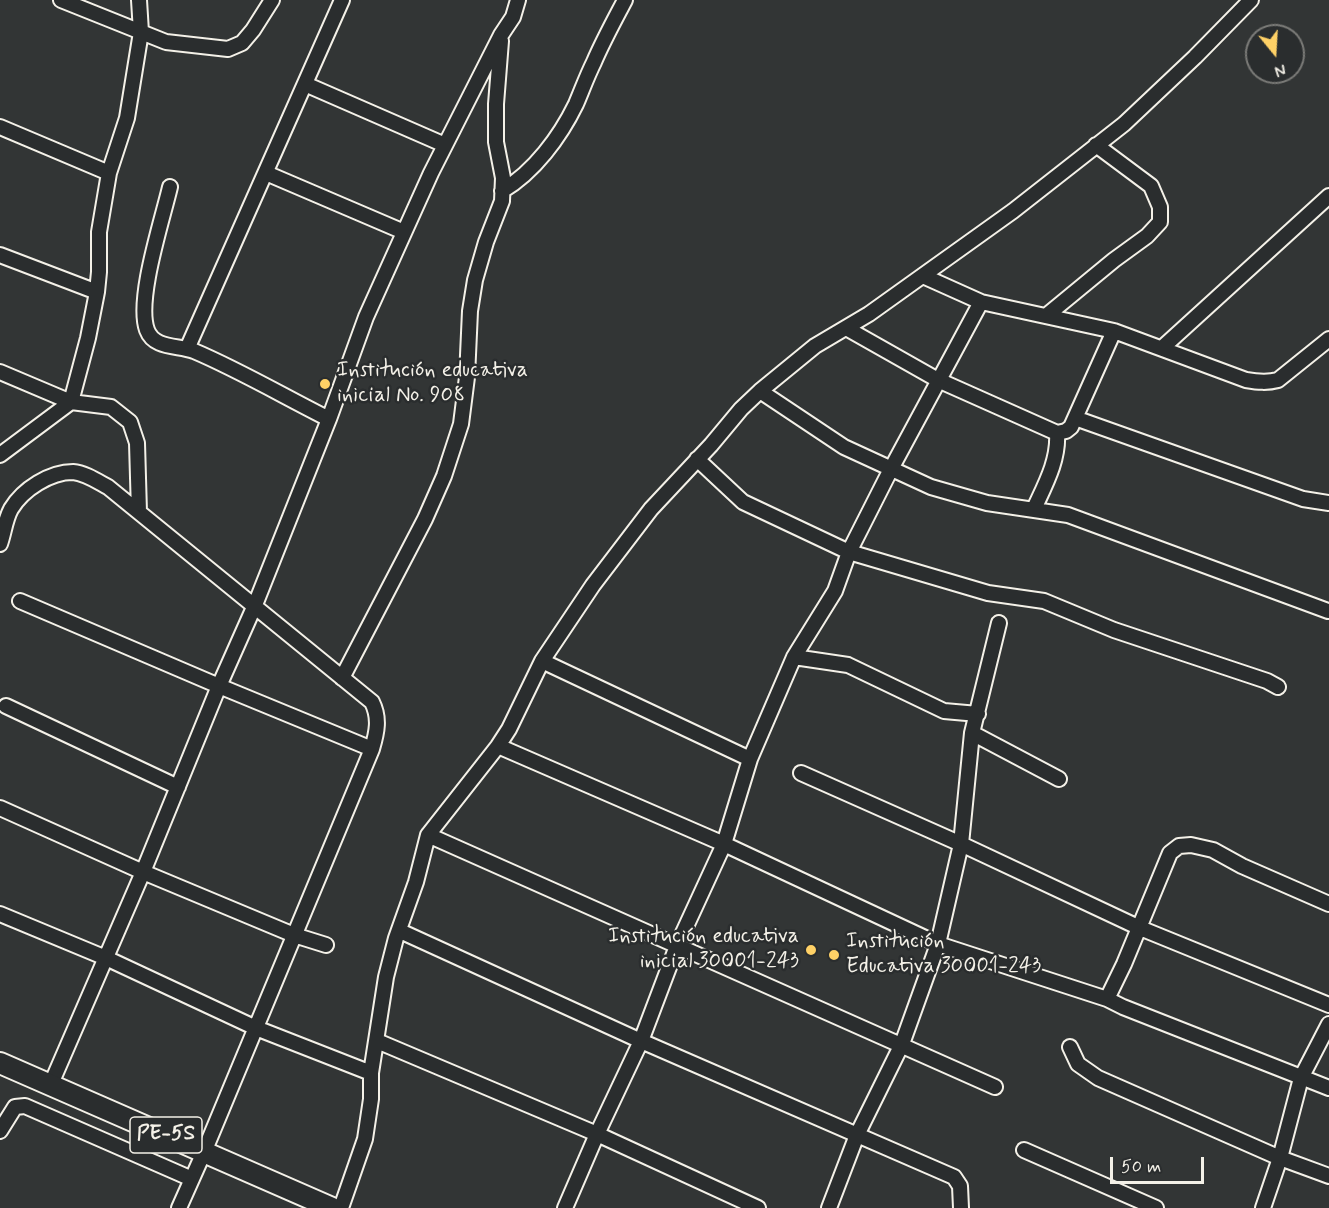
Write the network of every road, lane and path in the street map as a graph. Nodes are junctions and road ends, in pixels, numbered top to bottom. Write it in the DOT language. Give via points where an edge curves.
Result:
graph roads {
  1 [pos="61,0"];
  2 [pos="139,0"];
  3 [pos="272,0"];
  4 [pos="342,0"];
  5 [pos="518,0"];
  6 [pos="625,0"];
  7 [pos="1251,0"];
  8 [pos="141,32"];
  9 [pos="501,35"];
  10 [pos="305,84"];
  11 [pos="0,127"];
  12 [pos="445,145"];
  13 [pos="1096,145"];
  14 [pos="109,173"];
  15 [pos="266,173"];
  16 [pos="170,188"];
  17 [pos="502,191"];
  18 [pos="1329,195"];
  19 [pos="404,232"];
  20 [pos="0,255"];
  21 [pos="923,276"];
  22 [pos="97,292"];
  23 [pos="981,302"];
  24 [pos="1046,316"];
  25 [pos="846,328"];
  26 [pos="1114,331"];
  27 [pos="1329,339"];
  28 [pos="1162,348"];
  29 [pos="187,349"];
  30 [pos="0,372"];
  31 [pos="938,380"];
  32 [pos="760,391"];
  33 [pos="71,402"];
  34 [pos="1075,418"];
  35 [pos="329,419"];
  36 [pos="1057,433"];
  37 [pos="0,455"];
  38 [pos="697,459"];
  39 [pos="891,469"];
  40 [pos="1329,503"];
  41 [pos="1034,509"];
  42 [pos="139,512"];
  43 [pos="0,544"];
  44 [pos="849,552"];
  45 [pos="20,602"];
  46 [pos="255,605"];
  47 [pos="1328,611"];
  48 [pos="999,623"];
  49 [pos="794,657"];
  50 [pos="542,661"];
  51 [pos="342,678"];
  52 [pos="219,686"];
  53 [pos="1278,687"];
  54 [pos="6,706"];
  55 [pos="978,714"];
  56 [pos="972,733"];
  57 [pos="498,746"];
  58 [pos="372,749"];
  59 [pos="750,759"];
  60 [pos="801,773"];
  61 [pos="1059,779"];
  62 [pos="178,787"];
  63 [pos="0,808"];
  64 [pos="428,835"];
  65 [pos="724,844"];
  66 [pos="961,844"];
  67 [pos="143,872"];
  68 [pos="1329,904"];
  69 [pos="0,915"];
  70 [pos="1140,928"];
  71 [pos="400,931"];
  72 [pos="294,935"];
  73 [pos="938,944"];
  74 [pos="326,945"];
  75 [pos="677,946"];
  76 [pos="106,958"];
  77 [pos="1107,999"];
  78 [pos="1329,1005"];
  79 [pos="1329,1023"];
  80 [pos="256,1028"];
  81 [pos="377,1041"];
  82 [pos="641,1041"];
  83 [pos="902,1044"];
  84 [pos="1070,1047"];
  85 [pos="0,1063"];
  86 [pos="371,1073"];
  87 [pos="1301,1078"];
  88 [pos="51,1084"];
  89 [pos="995,1087"];
  90 [pos="1329,1088"];
  91 [pos="0,1131"];
  92 [pos="597,1134"];
  93 [pos="857,1135"];
  94 [pos="1024,1150"];
  95 [pos="204,1152"];
  96 [pos="1280,1158"];
  97 [pos="1329,1176"];
  98 [pos="192,1179"];
  99 [pos="328,1207"];
  100 [pos="178,1208"];
  101 [pos="565,1208"];
  102 [pos="758,1208"];
  103 [pos="829,1208"];
  104 [pos="961,1208"];
  105 [pos="1156,1208"];
  106 [pos="1263,1208"];
  1 -- 8 [label="street"];
  2 -- 8 [label="street"];
  3 -- 8 [label="street" via="242,43 228,49 166,42"];
  4 -- 10 [label="street"];
  5 -- 9 [label="street"];
  6 -- 17 [label="street" via="575,106 554,141 516,183"];
  7 -- 13 [label="street" via="1132,116"];
  8 -- 14 [label="street" via="127,118"];
  9 -- 12 [label="street"];
  9 -- 17 [label="street" via="496,133"];
  10 -- 12 [label="street"];
  10 -- 15 [label="street"];
  11 -- 14 [label="street"];
  12 -- 19 [label="street"];
  13 -- 21 [label="street"];
  13 -- 24 [label="street" via="1151,186 1160,207 1160,222"];
  14 -- 22 [label="street" via="99,232"];
  15 -- 19 [label="street"];
  15 -- 29 [label="street"];
  16 -- 29 [label="street" via="143,314 152,340"];
  17 -- 51 [label="street" via="475,280 461,424 444,476"];
  18 -- 28 [label="street"];
  19 -- 35 [label="street" via="366,317"];
  20 -- 22 [label="street"];
  21 -- 23 [label="street"];
  21 -- 25 [label="street"];
  22 -- 33 [label="street"];
  23 -- 24 [label="street"];
  23 -- 31 [label="street"];
  24 -- 26 [label="street"];
  25 -- 31 [label="street"];
  25 -- 32 [label="street" via="815,346"];
  26 -- 28 [label="street"];
  26 -- 34 [label="street"];
  27 -- 28 [label="street" via="1278,380 1268,383 1246,380"];
  29 -- 35 [label="street"];
  30 -- 33 [label="street"];
  31 -- 36 [label="street"];
  31 -- 39 [label="street"];
  32 -- 38 [label="street"];
  32 -- 39 [label="street" via="844,447"];
  33 -- 37 [label="street"];
  33 -- 42 [label="street" via="111,407 130,422 136,443"];
  34 -- 36 [label="street" via="1066,431"];
  34 -- 40 [label="street" via="1303,499"];
  35 -- 46 [label="street"];
  36 -- 41 [label="street" via="1051,471"];
  38 -- 44 [label="street" via="743,502"];
  38 -- 50 [label="street" via="593,585"];
  39 -- 41 [label="street" via="932,488"];
  39 -- 44 [label="street"];
  41 -- 47 [label="street" via="1068,515"];
  42 -- 43 [label="street" via="89,477 74,472 58,475 32,486 12,507"];
  42 -- 46 [label="street"];
  44 -- 49 [label="street" via="836,591"];
  44 -- 53 [label="street" via="988,593 1044,601 1114,630"];
  45 -- 52 [label="street"];
  46 -- 51 [label="street"];
  46 -- 52 [label="street"];
  48 -- 55 [label="street"];
  49 -- 55 [label="street" via="848,665 944,711"];
  49 -- 59 [label="street"];
  50 -- 57 [label="street"];
  50 -- 59 [label="street"];
  51 -- 58 [label="street" via="372,702 376,711 377,732"];
  52 -- 58 [label="street"];
  52 -- 62 [label="street"];
  54 -- 62 [label="street"];
  55 -- 56 [label="street"];
  56 -- 61 [label="street"];
  56 -- 66 [label="street"];
  57 -- 64 [label="street"];
  57 -- 65 [label="street"];
  58 -- 72 [label="street"];
  59 -- 65 [label="street"];
  60 -- 66 [label="street"];
  62 -- 67 [label="street"];
  63 -- 67 [label="street"];
  64 -- 71 [label="street"];
  64 -- 75 [label="street"];
  65 -- 73 [label="street"];
  65 -- 75 [label="street"];
  66 -- 70 [label="street"];
  66 -- 73 [label="street"];
  67 -- 72 [label="street"];
  67 -- 76 [label="street"];
  68 -- 70 [label="street" via="1213,850 1179,846 1170,853"];
  69 -- 76 [label="street"];
  70 -- 77 [label="street"];
  70 -- 78 [label="street"];
  71 -- 81 [label="street" via="386,977"];
  71 -- 82 [label="street"];
  72 -- 74 [label="street"];
  72 -- 80 [label="street"];
  73 -- 77 [label="street"];
  73 -- 83 [label="street"];
  75 -- 82 [label="street"];
  75 -- 83 [label="street"];
  76 -- 80 [label="street"];
  76 -- 88 [label="street"];
  77 -- 87 [label="street"];
  79 -- 87 [label="street"];
  80 -- 86 [label="street"];
  80 -- 95 [label="street"];
  81 -- 86 [label="street"];
  81 -- 92 [label="street"];
  82 -- 92 [label="street"];
  82 -- 93 [label="street"];
  83 -- 89 [label="street"];
  83 -- 93 [label="street"];
  84 -- 96 [label="street" via="1078,1064 1098,1078"];
  85 -- 88 [label="highway, PE-5S"];
  86 -- 99 [label="street" via="364,1139"];
  87 -- 90 [label="street"];
  87 -- 96 [label="street"];
  88 -- 95 [label="highway, PE-5S"];
  91 -- 98 [label="street" via="15,1107 25,1107"];
  92 -- 101 [label="street"];
  92 -- 102 [label="street"];
  93 -- 103 [label="street"];
  93 -- 104 [label="street" via="954,1177 960,1186"];
  94 -- 105 [label="street"];
  95 -- 98 [label="street"];
  95 -- 99 [label="highway, PE-5S"];
  96 -- 97 [label="street"];
  96 -- 106 [label="street"];
  98 -- 100 [label="street"];
}
